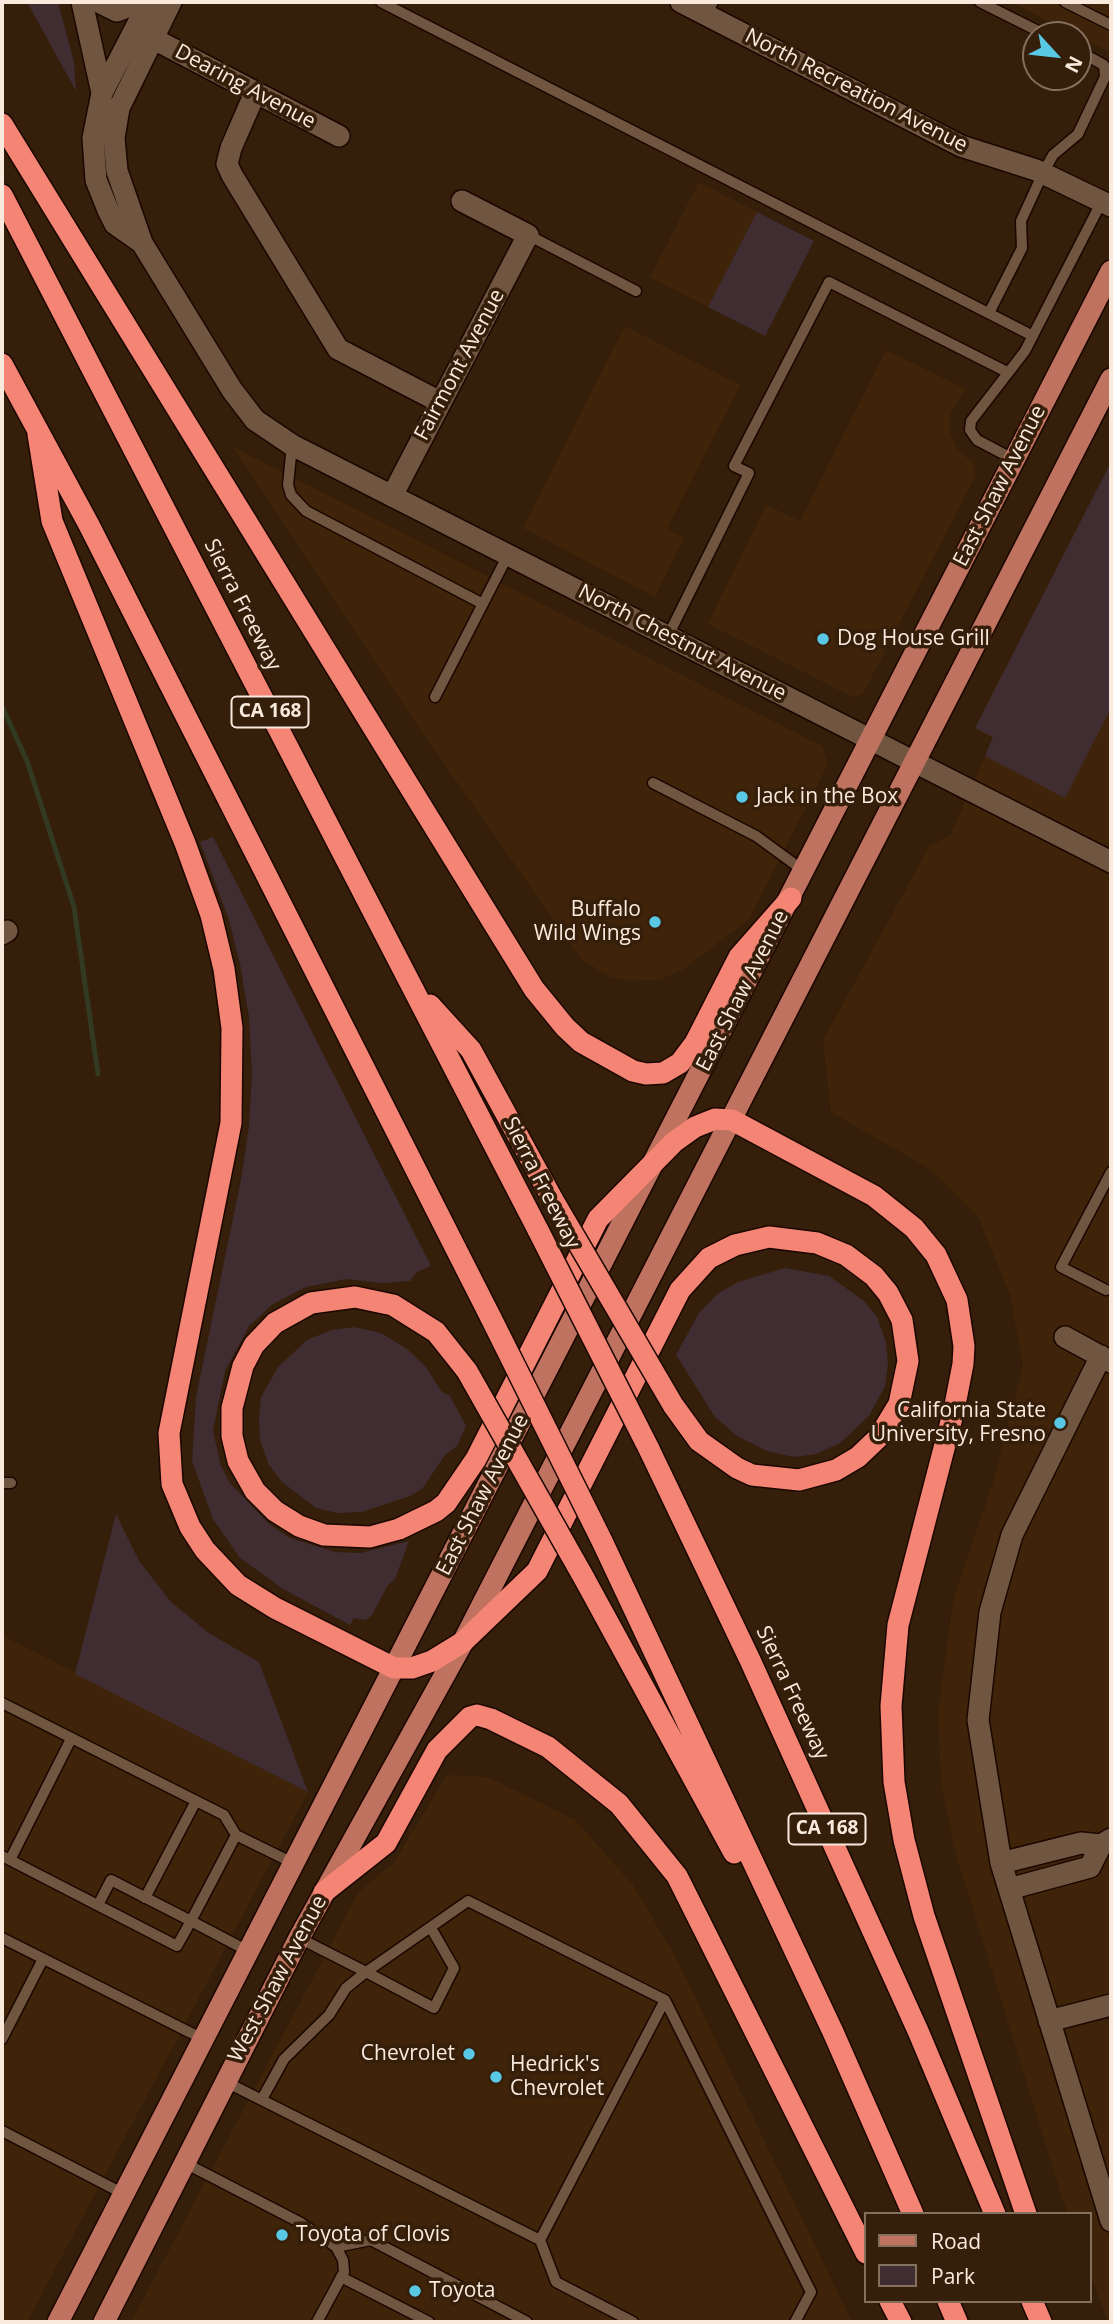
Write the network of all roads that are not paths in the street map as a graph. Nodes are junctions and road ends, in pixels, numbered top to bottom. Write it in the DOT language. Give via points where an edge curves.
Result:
graph roads {
  1 [pos="82,2"];
  2 [pos="99,2"];
  3 [pos="139,2"];
  4 [pos="149,2"];
  5 [pos="171,2"];
  6 [pos="381,2"];
  7 [pos="681,2"];
  8 [pos="980,2"];
  9 [pos="1065,2"];
  10 [pos="709,8"];
  11 [pos="1022,23"];
  12 [pos="1111,25"];
  13 [pos="152,38"];
  14 [pos="1092,59"];
  15 [pos="102,93"];
  16 [pos="255,93"];
  17 [pos="2,124"];
  18 [pos="339,136"];
  19 [pos="1043,173"];
  20 [pos="2,195"];
  21 [pos="462,201"];
  22 [pos="1107,204"];
  23 [pos="528,235"];
  24 [pos="142,243"];
  25 [pos="1111,271"];
  26 [pos="636,292"];
  27 [pos="989,313"];
  28 [pos="1034,336"];
  29 [pos="2,364"];
  30 [pos="1007,372"];
  31 [pos="1111,379"];
  32 [pos="440,402"];
  33 [pos="38,434"];
  34 [pos="292,446"];
  35 [pos="1013,459"];
  36 [pos="392,496"];
  37 [pos="508,555"];
  38 [pos="483,604"];
  39 [pos="668,636"];
  40 [pos="435,697"];
  41 [pos="870,739"];
  42 [pos="916,762"];
  43 [pos="653,783"];
  44 [pos="1111,862"];
  45 [pos="804,871"];
  46 [pos="791,898"];
  47 [pos="412,985"];
  48 [pos="732,1120"];
  49 [pos="658,1157"];
  50 [pos="1111,1172"];
  51 [pos="1109,1288"];
  52 [pos="1065,1337"];
  53 [pos="1106,1359"];
  54 [pos="463,1642"];
  55 [pos="394,1668"];
  56 [pos="2,1703"];
  57 [pos="372,1710"];
  58 [pos="71,1739"];
  59 [pos="195,1801"];
  60 [pos="236,1835"];
  61 [pos="1106,1842"];
  62 [pos="6,1858"];
  63 [pos="293,1863"];
  64 [pos="1001,1863"];
  65 [pos="1009,1889"];
  66 [pos="324,1892"];
  67 [pos="145,1898"];
  68 [pos="98,1905"];
  69 [pos="191,1921"];
  70 [pos="431,1928"];
  71 [pos="2,1938"];
  72 [pos="299,1938"];
  73 [pos="248,1951"];
  74 [pos="43,1959"];
  75 [pos="366,1972"];
  76 [pos="665,2000"];
  77 [pos="1111,2004"];
  78 [pos="1049,2021"];
  79 [pos="833,2032"];
  80 [pos="2,2039"];
  81 [pos="203,2039"];
  82 [pos="224,2081"];
  83 [pos="262,2099"];
  84 [pos="2,2131"];
  85 [pos="185,2163"];
  86 [pos="124,2194"];
  87 [pos="912,2212"];
  88 [pos="994,2212"];
  89 [pos="1025,2212"];
  90 [pos="1111,2221"];
  91 [pos="540,2240"];
  92 [pos="336,2246"];
  93 [pos="864,2249"];
  94 [pos="341,2277"];
  95 [pos="891,2303"];
  96 [pos="949,2303"];
  97 [pos="1033,2303"];
  98 [pos="1047,2303"];
  99 [pos="58,2322"];
  100 [pos="104,2322"];
  101 [pos="317,2322"];
  102 [pos="429,2322"];
  103 [pos="527,2322"];
  104 [pos="633,2322"];
  105 [pos="795,2322"];
  106 [pos="901,2322"];
  107 [pos="957,2322"];
  108 [pos="1041,2322"];
  109 [pos="1050,2322"];
  1 -- 15 [label="street"];
  2 -- 3 [label="street" via="117,11"];
  4 -- 15 [label="street"];
  5 -- 13 [label="street"];
  6 -- 27 [label="lane"];
  7 -- 10 [label="street, North Recreation Avenue"];
  8 -- 11 [label="lane"];
  9 -- 12 [label="lane"];
  10 -- 19 [label="street, North Recreation Avenue" via="961,146"];
  13 -- 16 [label="street, Dearing Avenue"];
  13 -- 24 [label="street" via="126,91 114,138 117,171"];
  14 -- 19 [label="lane" via="1104,65 1105,77 1078,134 1053,155"];
  15 -- 24 [label="street" via="93,138 96,180 115,224"];
  16 -- 18 [label="street, Dearing Avenue"];
  16 -- 32 [label="street" via="231,148 228,164 232,175 338,349"];
  17 -- 46 [label="highway" via="534,989 565,1027 590,1048 633,1070 663,1073 680,1063 695,1043 738,957"];
  19 -- 22 [label="street, North Recreation Avenue"];
  19 -- 27 [label="lane" via="1021,221 1022,248"];
  20 -- 47 [label="highway, Sierra Freeway / CA 168"];
  21 -- 23 [label="street"];
  22 -- 28 [label="lane"];
  23 -- 26 [label="lane"];
  23 -- 32 [label="street, Fairmont Avenue"];
  24 -- 34 [label="street, North Chestnut Avenue" via="232,390 255,419"];
  25 -- 35 [label="main road, East Shaw Avenue"];
  27 -- 28 [label="lane"];
  28 -- 30 [label="lane"];
  29 -- 33 [label="highway"];
  30 -- 35 [label="lane" via="974,414 971,430 977,440"];
  30 -- 39 [label="lane" via="830,282 734,466 749,473"];
  31 -- 42 [label="main road"];
  32 -- 36 [label="street, Fairmont Avenue"];
  33 -- 55 [label="highway" via="52,521 185,843 211,915 228,997 231,1123 171,1419 173,1484 205,1550 238,1584 275,1608"];
  33 -- 79 [label="highway, bridge" via="89,525 603,1541"];
  34 -- 36 [label="street, North Chestnut Avenue"];
  34 -- 38 [label="lane" via="288,485 306,510"];
  35 -- 41 [label="main road, East Shaw Avenue"];
  36 -- 37 [label="street, North Chestnut Avenue"];
  37 -- 38 [label="lane"];
  37 -- 39 [label="street, North Chestnut Avenue"];
  38 -- 40 [label="lane"];
  39 -- 41 [label="street, North Chestnut Avenue"];
  41 -- 42 [label="street, North Chestnut Avenue"];
  41 -- 45 [label="main road, East Shaw Avenue"];
  42 -- 44 [label="street, North Chestnut Avenue"];
  42 -- 48 [label="main road"];
  43 -- 45 [label="lane" via="756,836"];
  45 -- 46 [label="main road, East Shaw Avenue"];
  46 -- 49 [label="main road, East Shaw Avenue"];
  47 -- 54 [label="highway, bridge" via="471,1050 553,1200 673,1405 699,1441 751,1475 799,1480 836,1470 879,1437 899,1404 908,1362 902,1320 888,1293 846,1255 817,1242 769,1237 735,1245 709,1258 680,1290 537,1571"];
  47 -- 88 [label="highway, Sierra Freeway / CA 168, bridge" via="649,1449 750,1660 918,2031"];
  48 -- 49 [label="highway" via="715,1119 695,1127"];
  48 -- 54 [label="main road"];
  48 -- 89 [label="highway" via="890,1207 936,1255 957,1300 964,1346 960,1387 898,1625 891,1706 893,1762 900,1819 924,1916"];
  49 -- 55 [label="main road, East Shaw Avenue"];
  49 -- 79 [label="highway, bridge" via="597,1219 476,1459 436,1511 400,1530 370,1537 324,1535 299,1526 255,1491 238,1461 232,1436 232,1408 243,1366 264,1334 287,1315 311,1303 355,1297 393,1305 436,1332 467,1371 584,1578"];
  50 -- 51 [label="lane" via="1061,1267"];
  52 -- 53 [label="street"];
  53 -- 64 [label="street" via="1012,1535 989,1612 978,1720"];
  54 -- 55 [label="highway" via="432,1661"];
  54 -- 66 [label="main road, West Shaw Avenue"];
  55 -- 57 [label="main road, East Shaw Avenue"];
  56 -- 58 [label="lane"];
  57 -- 63 [label="main road, West Shaw Avenue"];
  58 -- 59 [label="lane"];
  58 -- 62 [label="lane"];
  59 -- 60 [label="lane" via="224,1815"];
  59 -- 67 [label="lane"];
  60 -- 63 [label="lane"];
  60 -- 69 [label="lane"];
  61 -- 64 [label="street" via="1081,1843"];
  61 -- 65 [label="street" via="1090,1867"];
  62 -- 68 [label="lane"];
  63 -- 73 [label="main road, West Shaw Avenue"];
  64 -- 65 [label="street"];
  65 -- 78 [label="street"];
  66 -- 72 [label="main road, West Shaw Avenue"];
  66 -- 93 [label="highway" via="386,1843 437,1750 470,1717 498,1722 548,1747 619,1804 677,1876"];
  67 -- 68 [label="lane" via="111,1880"];
  67 -- 69 [label="lane"];
  68 -- 69 [label="lane" via="177,1946"];
  69 -- 73 [label="lane"];
  70 -- 75 [label="lane"];
  70 -- 75 [label="lane" via="454,1968 434,2008"];
  70 -- 76 [label="lane" via="468,1901"];
  71 -- 74 [label="lane"];
  72 -- 75 [label="lane"];
  72 -- 82 [label="main road, West Shaw Avenue"];
  73 -- 81 [label="main road, West Shaw Avenue"];
  74 -- 80 [label="lane"];
  74 -- 81 [label="lane"];
  75 -- 83 [label="lane" via="346,1988 330,2015 284,2059"];
  76 -- 91 [label="lane"];
  76 -- 105 [label="lane" via="811,2292"];
  77 -- 78 [label="street"];
  78 -- 90 [label="street"];
  79 -- 87 [label="highway"];
  81 -- 86 [label="main road, West Shaw Avenue"];
  82 -- 83 [label="lane"];
  82 -- 85 [label="main road, West Shaw Avenue"];
  83 -- 91 [label="lane"];
  84 -- 86 [label="lane"];
  85 -- 92 [label="lane"];
  85 -- 100 [label="main road, West Shaw Avenue"];
  86 -- 99 [label="main road, West Shaw Avenue"];
  91 -- 104 [label="lane" via="556,2282"];
  92 -- 94 [label="lane" via="343,2260"];
  92 -- 103 [label="lane" via="370,2240"];
  94 -- 101 [label="lane"];
  94 -- 102 [label="lane"];
  95 -- 106 [label="highway"];
  96 -- 107 [label="highway"];
  97 -- 108 [label="highway"];
  98 -- 109 [label="highway"];
}
